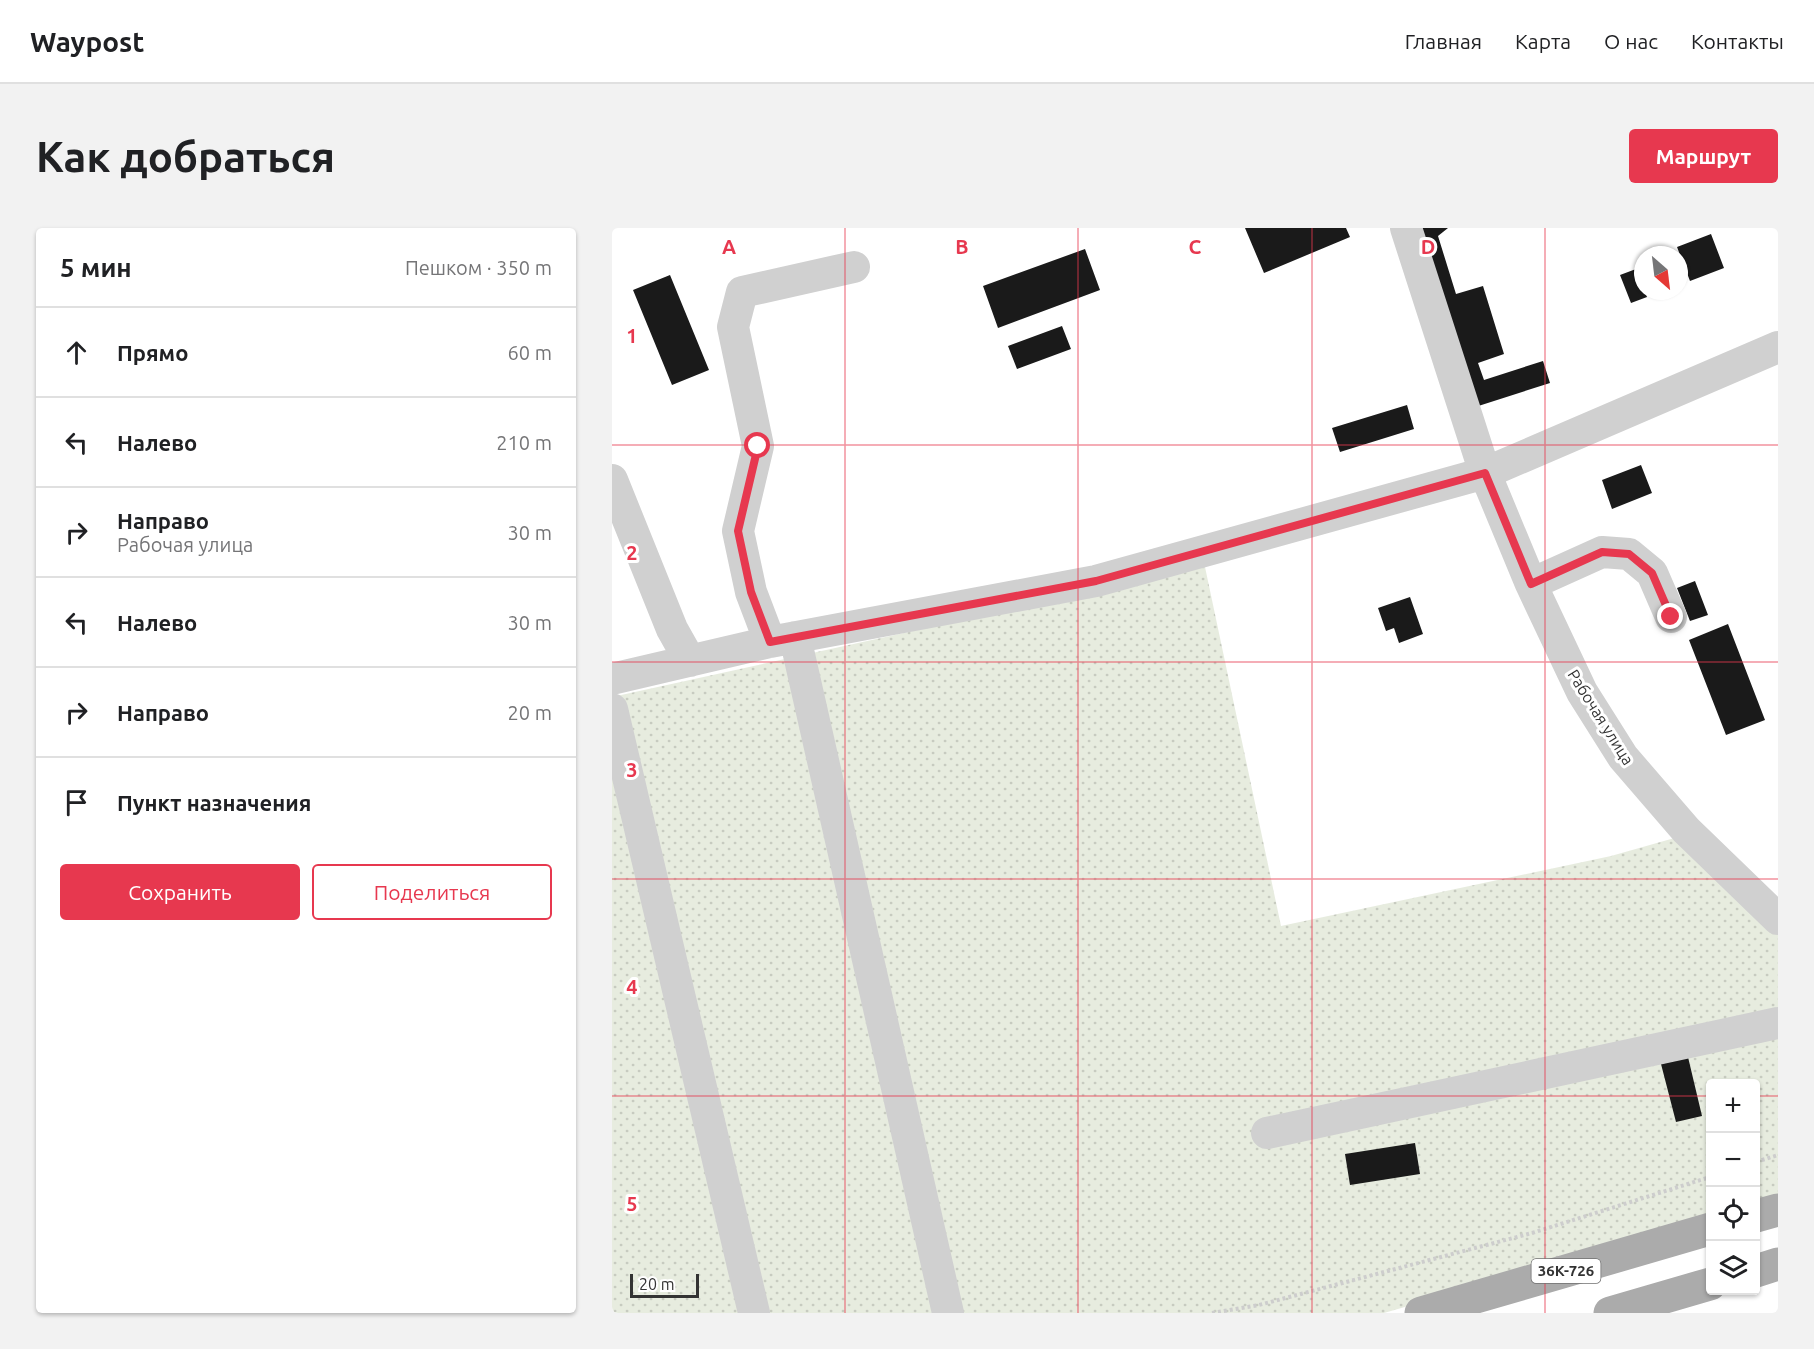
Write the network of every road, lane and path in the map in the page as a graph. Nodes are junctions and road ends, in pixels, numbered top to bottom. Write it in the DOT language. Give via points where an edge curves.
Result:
graph roads {
  1 [pos="1406,228"];
  2 [pos="854,267"];
  3 [pos="1778,348"];
  4 [pos="1485,473"];
  5 [pos="612,480"];
  6 [pos="1531,584"];
  7 [pos="1671,617"];
  8 [pos="783,640"];
  9 [pos="690,662"];
  10 [pos="612,679"];
  11 [pos="612,709"];
  12 [pos="1778,919"];
  13 [pos="1778,1023"];
  14 [pos="1267,1133"];
  15 [pos="1778,1155"];
  16 [pos="1760,1160"];
  17 [pos="1706,1178"];
  18 [pos="1778,1210"];
  19 [pos="1760,1215"];
  20 [pos="1706,1230"];
  21 [pos="1778,1264"];
  22 [pos="1760,1269"];
  23 [pos="1706,1285"];
  24 [pos="754,1313"];
  25 [pos="948,1313"];
  26 [pos="1212,1313"];
  27 [pos="1421,1313"];
  28 [pos="1610,1313"];
  1 -- 4 [label="street, Рабочая улица"];
  2 -- 8 [label="street" via="742,292 734,327 758,446 738,531 751,592"];
  3 -- 4 [label="street"];
  4 -- 6 [label="street, Рабочая улица"];
  4 -- 8 [label="street" via="1096,581"];
  5 -- 9 [label="street" via="672,629"];
  6 -- 7 [label="street" via="1602,552 1629,554 1652,573"];
  6 -- 12 [label="street, Рабочая улица" via="1582,692 1623,757 1686,830"];
  8 -- 9 [label="street"];
  8 -- 25 [label="street"];
  9 -- 10 [label="street"];
  11 -- 24 [label="street"];
  13 -- 14 [label="street"];
  15 -- 16 [label="path"];
  17 -- 26 [label="path" via="1532,1233 1259,1305"];
  18 -- 19 [label="main road"];
  20 -- 27 [label="main road, 36К-726"];
  21 -- 22 [label="main road"];
  23 -- 28 [label="main road"];
}
